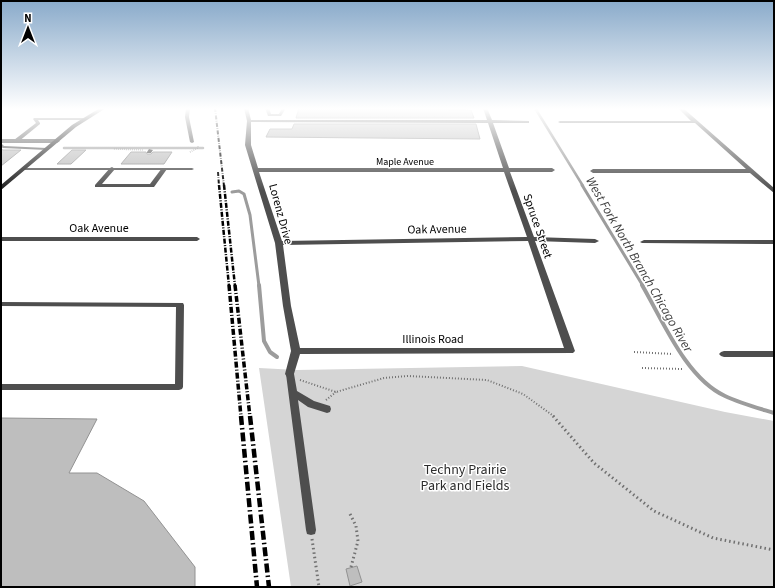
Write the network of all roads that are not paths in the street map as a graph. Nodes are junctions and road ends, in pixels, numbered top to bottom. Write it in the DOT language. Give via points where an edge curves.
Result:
graph roads {
  1 [pos="23,135"];
  2 [pos="64,135"];
  3 [pos="191,135"];
  4 [pos="248,135"];
  5 [pos="495,135"];
  6 [pos="710,135"];
  7 [pos="1,141"];
  8 [pos="16,141"];
  9 [pos="57,141"];
  10 [pos="192,142"];
  11 [pos="1,144"];
  12 [pos="47,149"];
  13 [pos="23,169"];
  14 [pos="112,169"];
  15 [pos="164,169"];
  16 [pos="192,169"];
  17 [pos="257,170"];
  18 [pos="507,170"];
  19 [pos="552,170"];
  20 [pos="593,171"];
  21 [pos="751,171"];
  22 [pos="1,188"];
  23 [pos="774,191"];
  24 [pos="1,239"];
  25 [pos="531,239"];
  26 [pos="197,240"];
  27 [pos="595,241"];
  28 [pos="644,242"];
  29 [pos="774,242"];
  30 [pos="279,243"];
  31 [pos="1,304"];
  32 [pos="296,351"];
  33 [pos="570,351"];
  34 [pos="724,354"];
  35 [pos="774,354"];
  36 [pos="290,374"];
  37 [pos="1,387"];
  38 [pos="293,393"];
  39 [pos="327,408"];
  40 [pos="311,530"];
  1 -- 8 [label="lane"];
  2 -- 9 [label="main road"];
  3 -- 10 [label="lane"];
  4 -- 17 [label="street, Lorenz Drive" via="248,145"];
  5 -- 18 [label="street, Spruce Street"];
  6 -- 21 [label="street"];
  7 -- 8 [label="street"];
  8 -- 9 [label="street"];
  9 -- 12 [label="main road"];
  11 -- 12 [label="lane" via="3,147"];
  12 -- 13 [label="main road"];
  13 -- 14 [label="lane"];
  13 -- 22 [label="main road"];
  14 -- 15 [label="lane"];
  14 -- 15 [label="street" via="96,186 152,186"];
  15 -- 16 [label="lane"];
  17 -- 18 [label="street, Maple Avenue"];
  17 -- 30 [label="street, Lorenz Drive"];
  18 -- 19 [label="street, Maple Avenue"];
  18 -- 25 [label="street, Spruce Street"];
  20 -- 21 [label="street"];
  21 -- 23 [label="street"];
  24 -- 26 [label="street, Oak Avenue"];
  25 -- 27 [label="street, Oak Avenue"];
  25 -- 30 [label="street, Oak Avenue"];
  25 -- 33 [label="street, Spruce Street"];
  28 -- 29 [label="street"];
  30 -- 32 [label="street, Lorenz Drive"];
  31 -- 37 [label="lane" via="180,305 180,387"];
  32 -- 33 [label="street, Illinois Road"];
  32 -- 36 [label="street"];
  34 -- 35 [label="street"];
  36 -- 38 [label="lane"];
  38 -- 39 [label="lane" via="311,404"];
  38 -- 40 [label="lane"];
}
